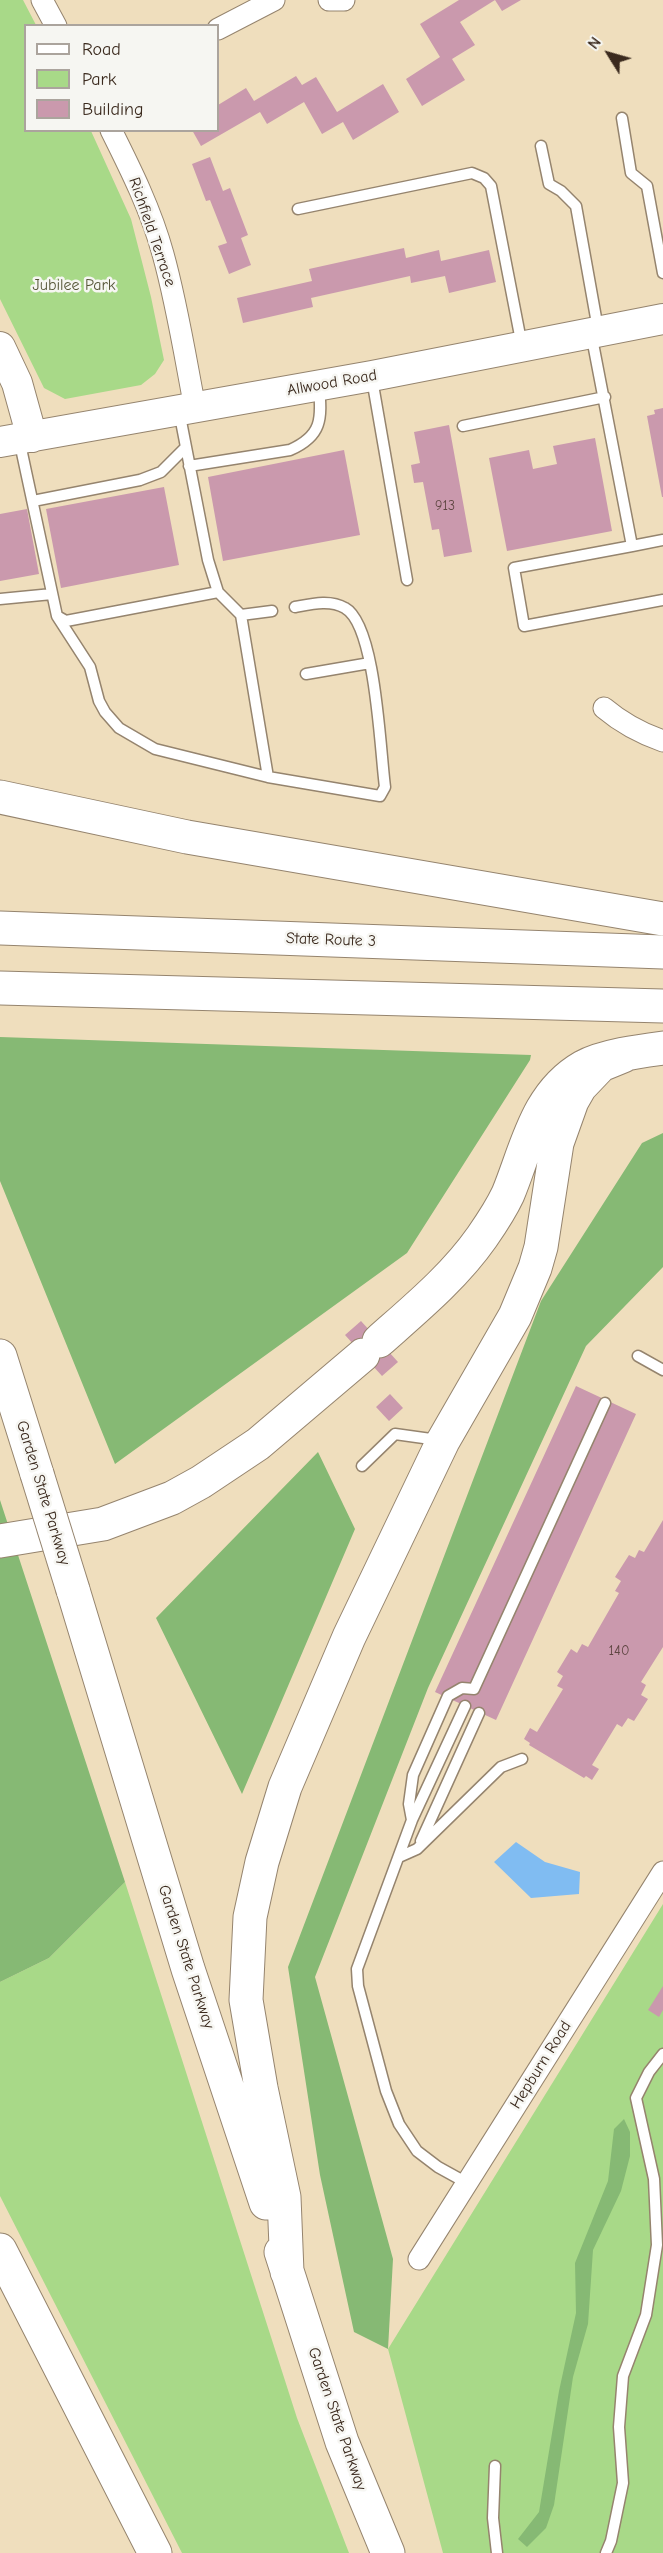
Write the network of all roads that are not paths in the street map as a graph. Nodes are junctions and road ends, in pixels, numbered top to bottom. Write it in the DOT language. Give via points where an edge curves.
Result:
graph roads {
  1 [pos="42,0"];
  2 [pos="274,0"];
  3 [pos="329,0"];
  4 [pos="344,0"];
  5 [pos="55,24"];
  6 [pos="219,28"];
  7 [pos="622,118"];
  8 [pos="112,132"];
  9 [pos="541,146"];
  10 [pos="298,209"];
  11 [pos="663,273"];
  12 [pos="663,319"];
  13 [pos="595,332"];
  14 [pos="522,346"];
  15 [pos="0,347"];
  16 [pos="372,376"];
  17 [pos="319,385"];
  18 [pos="605,397"];
  19 [pos="187,409"];
  20 [pos="463,426"];
  21 [pos="17,439"];
  22 [pos="186,447"];
  23 [pos="189,466"];
  24 [pos="33,501"];
  25 [pos="663,540"];
  26 [pos="632,546"];
  27 [pos="407,580"];
  28 [pos="218,592"];
  29 [pos="52,594"];
  30 [pos="0,599"];
  31 [pos="663,600"];
  32 [pos="295,607"];
  33 [pos="272,610"];
  34 [pos="241,615"];
  35 [pos="57,616"];
  36 [pos="370,663"];
  37 [pos="306,674"];
  38 [pos="604,708"];
  39 [pos="663,741"];
  40 [pos="268,777"];
  41 [pos="0,797"];
  42 [pos="663,919"];
  43 [pos="0,928"];
  44 [pos="663,952"];
  45 [pos="0,988"];
  46 [pos="663,1006"];
  47 [pos="663,1048"];
  48 [pos="623,1056"];
  49 [pos="0,1356"];
  50 [pos="638,1356"];
  51 [pos="663,1370"];
  52 [pos="605,1403"];
  53 [pos="443,1441"];
  54 [pos="362,1466"];
  55 [pos="0,1541"];
  56 [pos="465,1706"];
  57 [pos="479,1713"];
  58 [pos="522,1759"];
  59 [pos="412,1820"];
  60 [pos="417,1848"];
  61 [pos="399,1857"];
  62 [pos="663,1872"];
  63 [pos="663,2054"];
  64 [pos="466,2184"];
  65 [pos="0,2250"];
  66 [pos="419,2259"];
  67 [pos="287,2272"];
  68 [pos="495,2466"];
  69 [pos="155,2553"];
  70 [pos="388,2553"];
  71 [pos="496,2553"];
  72 [pos="606,2553"];
  1 -- 5 [label="street"];
  2 -- 6 [label="street"];
  3 -- 4 [label="street"];
  7 -- 11 [label="lane" via="631,173 647,186"];
  8 -- 19 [label="street, Richfield Terrace" via="141,190 162,251 172,289"];
  9 -- 13 [label="lane" via="549,184 576,206"];
  10 -- 14 [label="lane" via="472,173 484,178 491,186"];
  12 -- 13 [label="main road, Allwood Road"];
  13 -- 14 [label="main road, Allwood Road"];
  13 -- 18 [label="lane"];
  14 -- 16 [label="main road, Allwood Road"];
  15 -- 21 [label="main road" via="17,383"];
  16 -- 17 [label="main road, Allwood Road"];
  16 -- 27 [label="lane"];
  17 -- 19 [label="main road, Allwood Road"];
  17 -- 23 [label="lane" via="322,415 304,444 290,450"];
  18 -- 20 [label="lane"];
  18 -- 26 [label="lane"];
  19 -- 21 [label="main road, Allwood Road"];
  19 -- 22 [label="lane"];
  21 -- 24 [label="lane"];
  22 -- 23 [label="lane"];
  22 -- 24 [label="lane" via="161,471 140,480"];
  23 -- 28 [label="lane"];
  24 -- 29 [label="lane"];
  25 -- 26 [label="lane"];
  26 -- 31 [label="lane" via="514,568 524,626"];
  28 -- 34 [label="lane"];
  28 -- 35 [label="lane" via="66,621"];
  29 -- 30 [label="lane"];
  29 -- 35 [label="lane"];
  32 -- 36 [label="lane" via="327,603 347,609 359,621"];
  33 -- 34 [label="lane"];
  34 -- 40 [label="lane"];
  35 -- 40 [label="lane" via="90,667 105,712 119,728 155,749"];
  36 -- 37 [label="lane"];
  36 -- 40 [label="lane" via="384,787 380,796"];
  38 -- 39 [label="street" via="622,724"];
  41 -- 42 [label="highway" via="187,837"];
  43 -- 44 [label="highway, State Route 3"];
  45 -- 46 [label="highway"];
  47 -- 48 [label="highway"];
  48 -- 53 [label="highway" via="601,1065 572,1101 557,1143 535,1268 515,1316"];
  48 -- 55 [label="highway" via="584,1067 556,1089 536,1118 507,1196 467,1257 371,1348 258,1444 172,1498 103,1524"];
  49 -- 67 [label="highway, Garden State Parkway, bridge" via="188,1969"];
  50 -- 51 [label="lane"];
  52 -- 59 [label="lane" via="474,1689 462,1688 448,1696 413,1775 409,1789"];
  53 -- 54 [label="lane" via="395,1434"];
  53 -- 67 [label="highway" via="349,1637 285,1787 250,1917 246,2000 284,2197"];
  56 -- 59 [label="lane"];
  57 -- 60 [label="lane"];
  58 -- 60 [label="lane" via="501,1767"];
  59 -- 61 [label="lane"];
  60 -- 61 [label="lane"];
  61 -- 64 [label="lane" via="357,1969 358,1986 386,2091 399,2124 417,2151"];
  62 -- 64 [label="street, Hepburn Road"];
  63 -- 72 [label="lane" via="636,2098 654,2179 657,2245 646,2315 623,2376 619,2427 623,2483"];
  64 -- 66 [label="street, Hepburn Road"];
  65 -- 69 [label="highway"];
  67 -- 70 [label="highway, Garden State Parkway" via="342,2442"];
  68 -- 71 [label="lane"];
}
